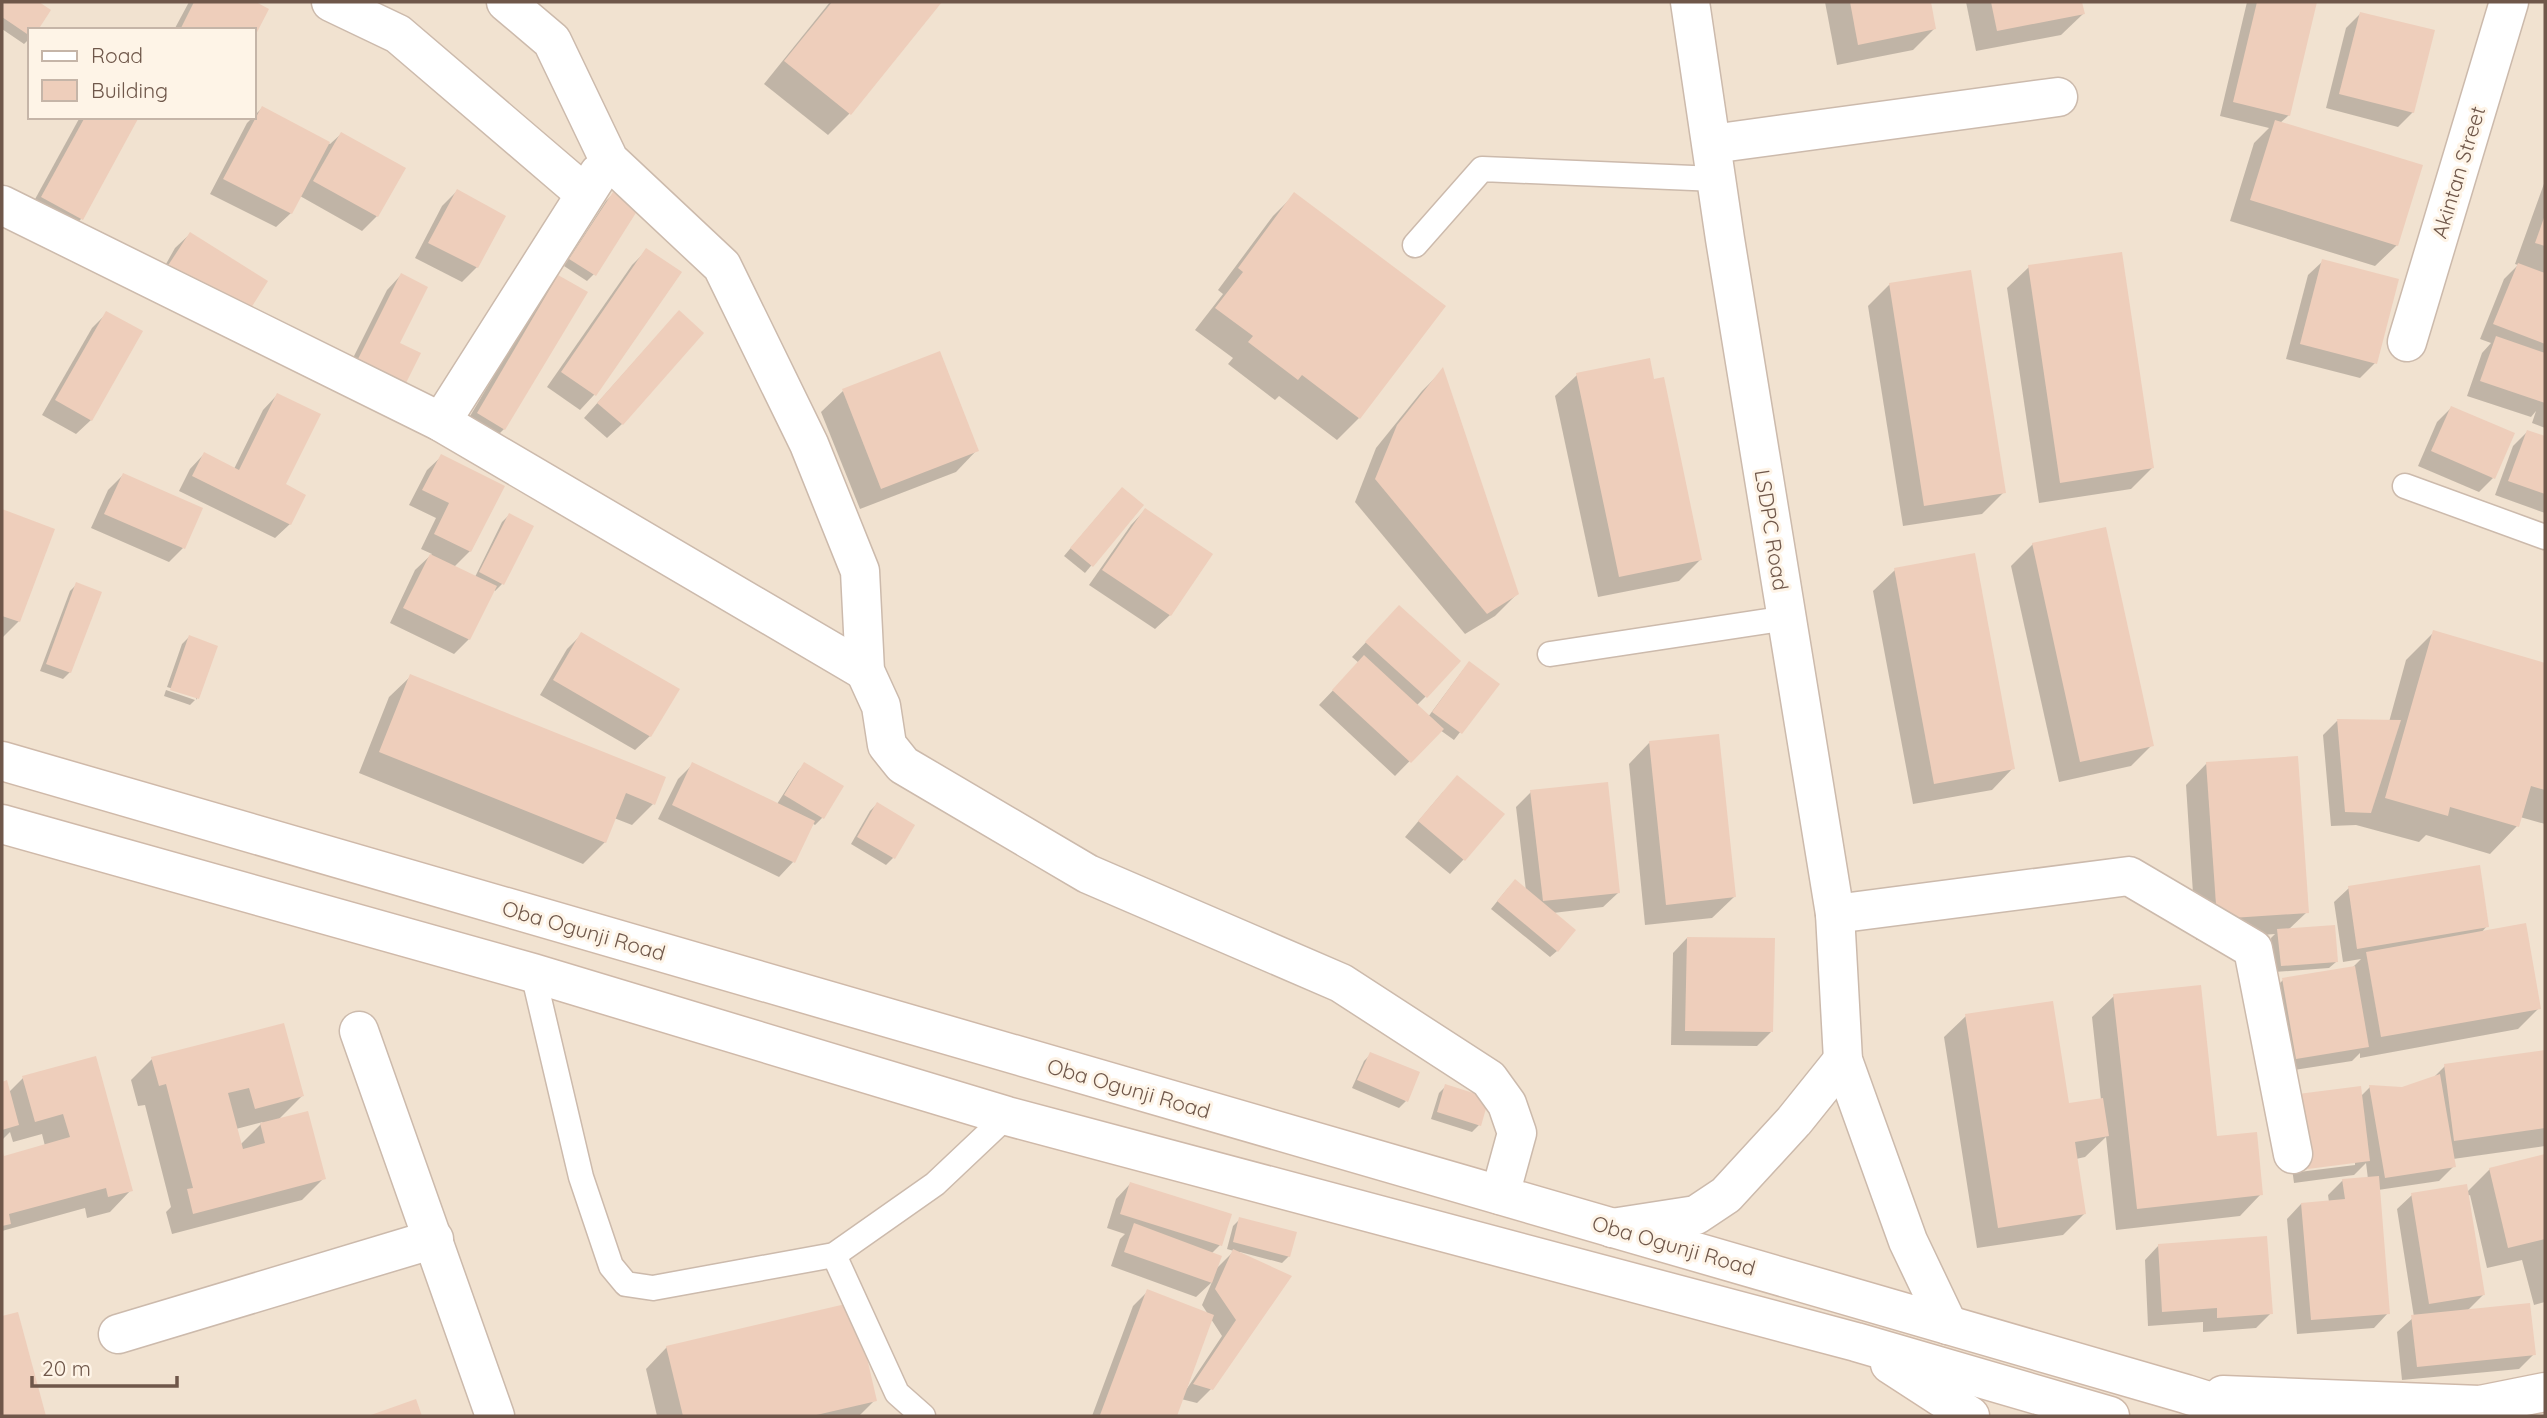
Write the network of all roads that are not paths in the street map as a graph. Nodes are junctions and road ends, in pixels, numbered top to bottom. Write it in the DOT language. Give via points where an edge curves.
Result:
graph roads {
  1 [pos="331,2"];
  2 [pos="506,2"];
  3 [pos="1690,2"];
  4 [pos="2509,2"];
  5 [pos="2058,97"];
  6 [pos="608,160"];
  7 [pos="1714,162"];
  8 [pos="584,194"];
  9 [pos="2,205"];
  10 [pos="1415,245"];
  11 [pos="2407,342"];
  12 [pos="441,422"];
  13 [pos="2404,486"];
  14 [pos="2545,537"];
  15 [pos="1787,618"];
  16 [pos="1550,654"];
  17 [pos="865,671"];
  18 [pos="2,761"];
  19 [pos="2,824"];
  20 [pos="396,876"];
  21 [pos="1835,914"];
  22 [pos="381,932"];
  23 [pos="533,973"];
  24 [pos="359,1031"];
  25 [pos="1843,1060"];
  26 [pos="1007,1116"];
  27 [pos="2293,1154"];
  28 [pos="1500,1195"];
  29 [pos="1612,1228"];
  30 [pos="434,1239"];
  31 [pos="1485,1242"];
  32 [pos="834,1255"];
  33 [pos="1948,1325"];
  34 [pos="118,1334"];
  35 [pos="1856,1342"];
  36 [pos="2545,1392"];
  37 [pos="2186,1394"];
  38 [pos="495,1416"];
  39 [pos="923,1416"];
  40 [pos="1970,1416"];
  41 [pos="2110,1416"];
  42 [pos="2256,1416"];
  1 -- 8 [label="street" via="398,34"];
  2 -- 6 [label="street" via="552,41"];
  3 -- 7 [label="street, LSDPC Road"];
  4 -- 11 [label="street, Akintan Street"];
  5 -- 7 [label="street"];
  6 -- 8 [label="street"];
  6 -- 17 [label="street" via="722,266 809,444 860,571"];
  7 -- 10 [label="lane" via="1482,169"];
  7 -- 15 [label="street, LSDPC Road"];
  8 -- 12 [label="street"];
  9 -- 12 [label="street"];
  12 -- 17 [label="street"];
  13 -- 14 [label="lane"];
  15 -- 16 [label="lane"];
  15 -- 21 [label="street, LSDPC Road"];
  17 -- 28 [label="street" via="881,706 887,745 904,765 1088,874 1341,983 1489,1079 1507,1104 1517,1133"];
  18 -- 20 [label="street, Oba Ogunji Road"];
  19 -- 22 [label="street"];
  20 -- 22 [label="street"];
  20 -- 28 [label="street, Oba Ogunji Road"];
  21 -- 25 [label="street, LSDPC Road"];
  21 -- 27 [label="street" via="2129,876 2253,948"];
  22 -- 23 [label="street"];
  23 -- 26 [label="street"];
  23 -- 32 [label="lane" via="581,1177 611,1266 626,1284 653,1288"];
  24 -- 30 [label="street"];
  25 -- 29 [label="street" via="1726,1195 1696,1215"];
  25 -- 33 [label="street, LSDPC Road" via="1908,1241"];
  26 -- 31 [label="street"];
  26 -- 32 [label="lane" via="935,1184"];
  28 -- 29 [label="street, Oba Ogunji Road"];
  28 -- 31 [label="street"];
  29 -- 33 [label="street, Oba Ogunji Road"];
  30 -- 34 [label="street"];
  30 -- 38 [label="street"];
  31 -- 35 [label="street"];
  32 -- 39 [label="lane" via="897,1393"];
  33 -- 37 [label="street, Oba Ogunji Road"];
  35 -- 40 [label="street"];
  35 -- 41 [label="street"];
  36 -- 37 [label="street" via="2480,1405"];
  37 -- 42 [label="street, Oba Ogunji Road"];
}
